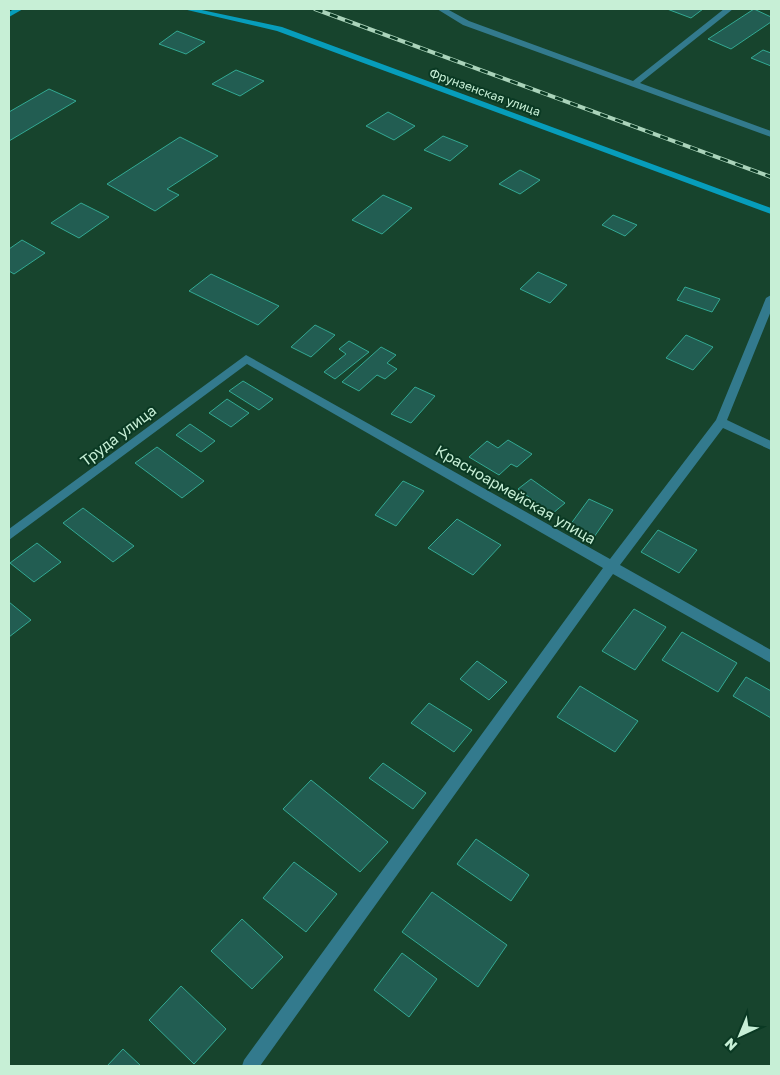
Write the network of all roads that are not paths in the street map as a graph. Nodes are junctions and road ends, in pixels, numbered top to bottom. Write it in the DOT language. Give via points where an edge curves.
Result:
graph roads {
  1 [pos="18,9"];
  2 [pos="187,9"];
  3 [pos="441,9"];
  4 [pos="729,9"];
  5 [pos="9,15"];
  6 [pos="634,84"];
  7 [pos="771,134"];
  8 [pos="771,211"];
  9 [pos="771,298"];
  10 [pos="246,359"];
  11 [pos="722,422"];
  12 [pos="771,446"];
  13 [pos="9,535"];
  14 [pos="612,567"];
  15 [pos="771,657"];
  16 [pos="250,1066"];
  1 -- 5 [label="street"];
  2 -- 8 [label="street, Фрунзенская улица" via="280,29"];
  3 -- 6 [label="street" via="466,23"];
  4 -- 6 [label="street"];
  6 -- 7 [label="street"];
  9 -- 11 [label="street"];
  10 -- 13 [label="street, Труда улица"];
  10 -- 14 [label="street, Красноармейская улица"];
  11 -- 12 [label="street"];
  11 -- 14 [label="street"];
  14 -- 15 [label="street, Красноармейская улица"];
  14 -- 16 [label="street"];
}
